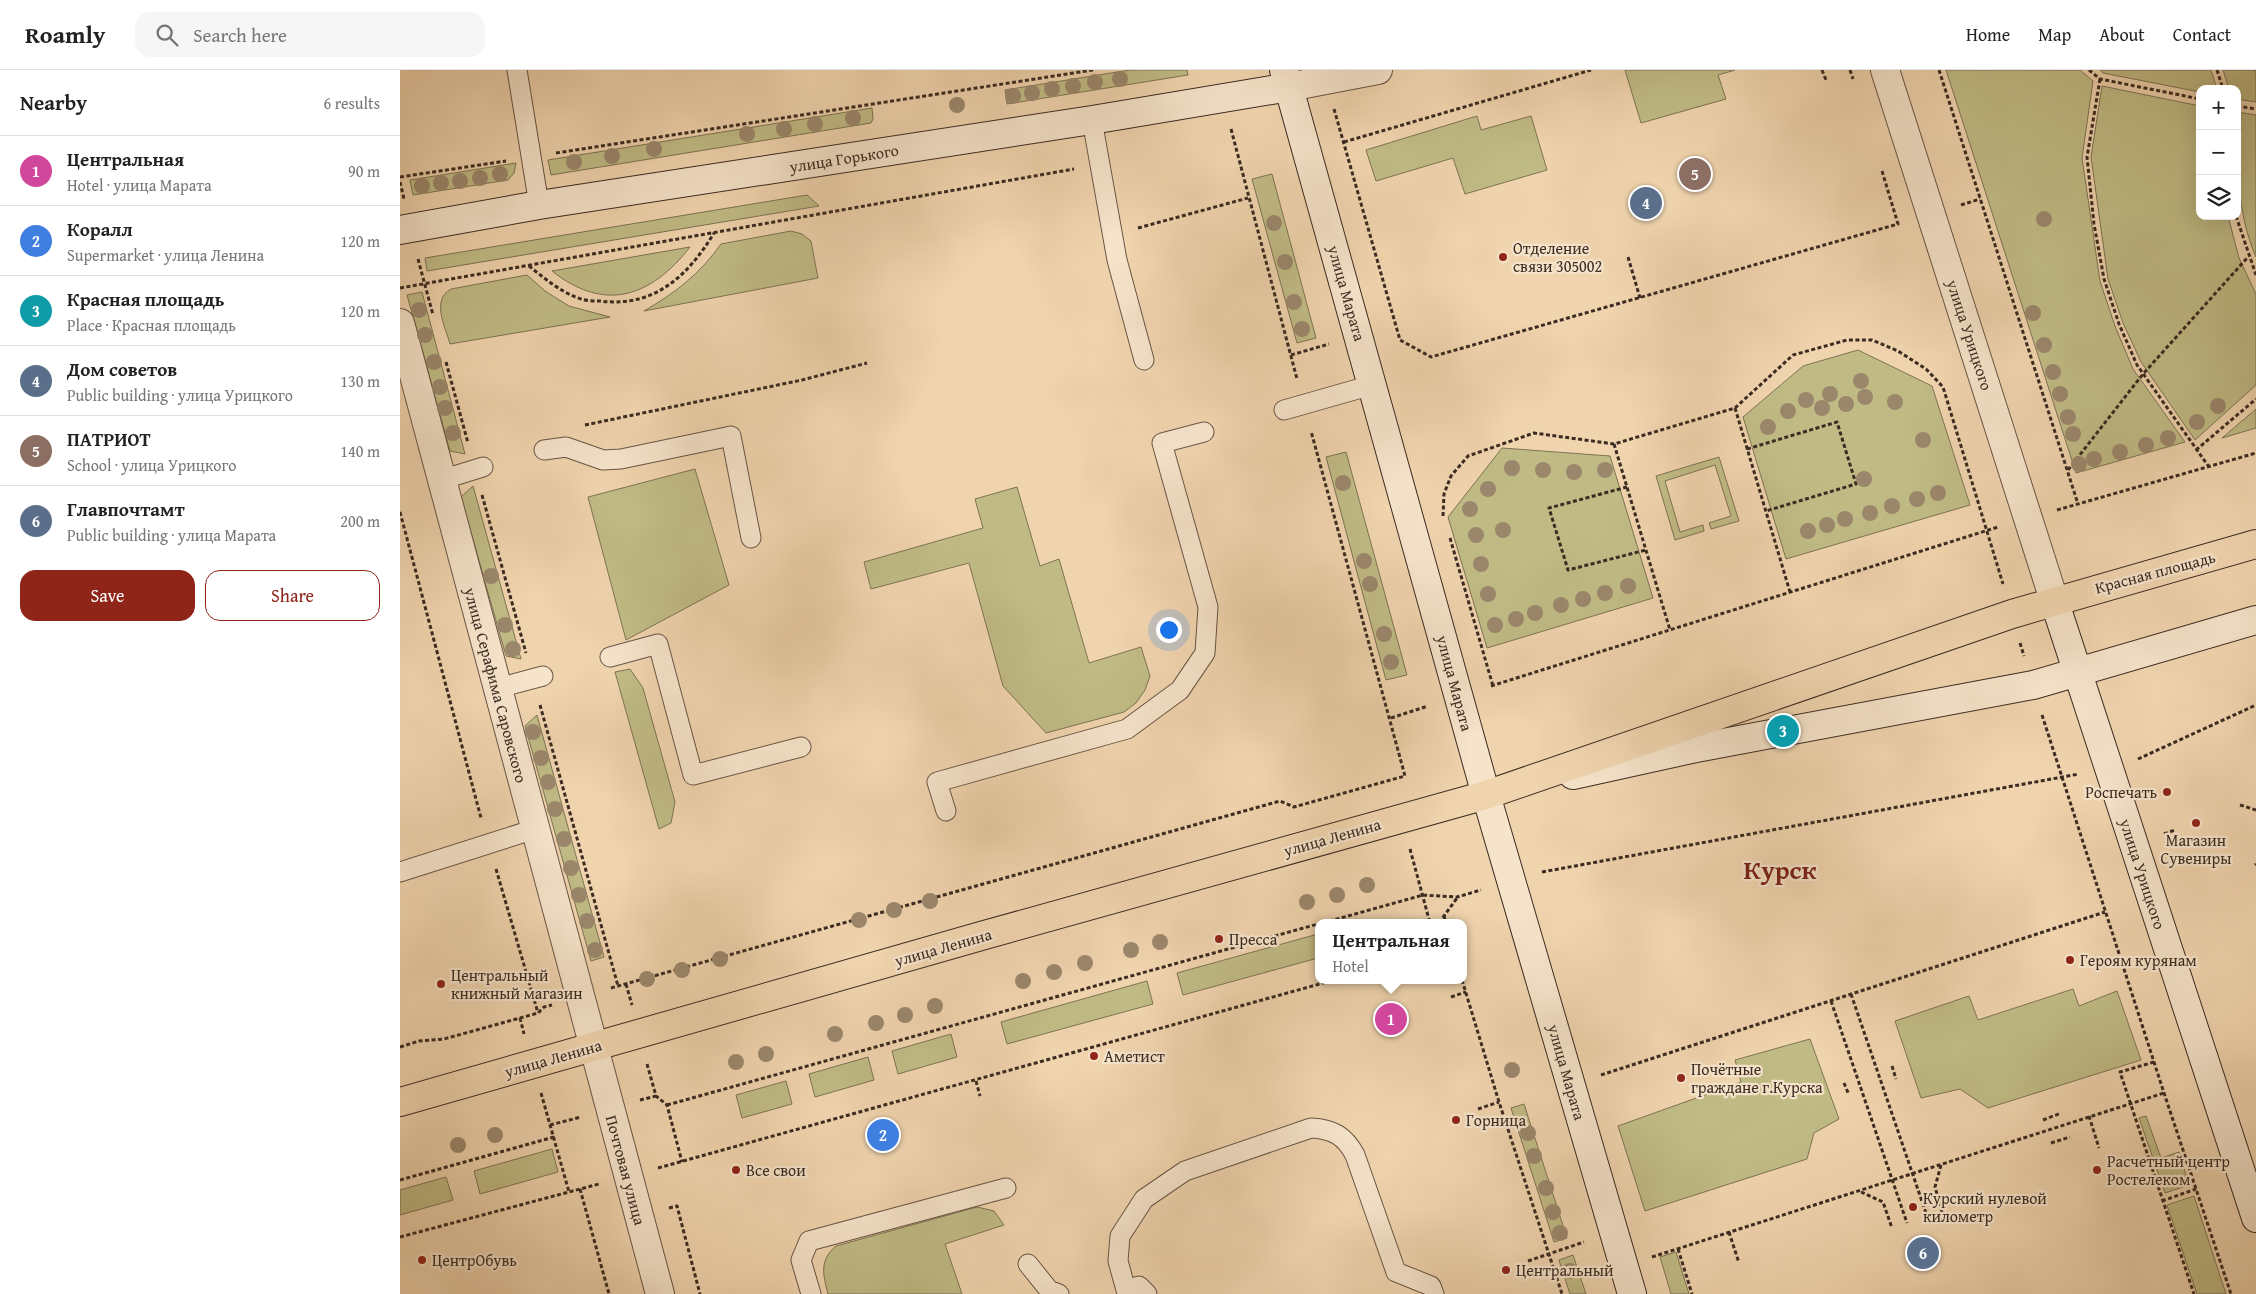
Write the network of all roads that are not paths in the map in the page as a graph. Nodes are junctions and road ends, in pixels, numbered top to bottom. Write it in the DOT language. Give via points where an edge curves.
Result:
graph roads {
  1 [pos="517,70"];
  2 [pos="1378,70"];
  3 [pos="1886,70"];
  4 [pos="1287,79"];
  5 [pos="1092,120"];
  6 [pos="539,205"];
  7 [pos="400,230"];
  8 [pos="400,324"];
  9 [pos="1144,360"];
  10 [pos="1372,386"];
  11 [pos="1284,410"];
  12 [pos="1204,432"];
  13 [pos="544,450"];
  14 [pos="483,467"];
  15 [pos="441,480"];
  16 [pos="751,538"];
  17 [pos="2256,544"];
  18 [pos="2054,600"];
  19 [pos="2256,620"];
  20 [pos="610,657"];
  21 [pos="2077,672"];
  22 [pos="542,676"];
  23 [pos="498,688"];
  24 [pos="801,747"];
  25 [pos="1486,795"];
  26 [pos="946,811"];
  27 [pos="535,830"];
  28 [pos="400,872"];
  29 [pos="593,1046"];
  30 [pos="400,1102"];
  31 [pos="1006,1188"];
  32 [pos="2256,1218"];
  33 [pos="1028,1264"];
  34 [pos="1118,1292"];
  35 [pos="660,1294"];
  36 [pos="810,1294"];
  37 [pos="1059,1294"];
  38 [pos="1147,1294"];
  39 [pos="1434,1294"];
  40 [pos="1632,1294"];
  1 -- 6 [label="lane"];
  2 -- 4 [label="street, улица Горького" via="1326,81"];
  3 -- 18 [label="street, улица Урицкого"];
  4 -- 5 [label="street, улица Горького" via="1223,98"];
  4 -- 10 [label="street, улица Марата"];
  5 -- 6 [label="street, улица Горького"];
  5 -- 9 [label="lane" via="1117,260"];
  6 -- 7 [label="street, улица Горького"];
  8 -- 15 [label="street, улица Серафима Саровского"];
  10 -- 11 [label="lane"];
  10 -- 25 [label="street, улица Марата"];
  12 -- 26 [label="lane" via="1162,443 1208,607 1205,653 1180,690 1128,729 938,782"];
  13 -- 16 [label="lane" via="566,447 598,458 612,459 731,436"];
  14 -- 15 [label="lane"];
  15 -- 23 [label="street, улица Серафима Саровского"];
  17 -- 18 [label="main road, Красная площадь"];
  18 -- 21 [label="street, улица Урицкого"];
  18 -- 25 [label="main road, Красная площадь"];
  19 -- 21 [label="street"];
  20 -- 24 [label="lane" via="658,644 693,775"];
  21 -- 25 [label="street" via="2033,685 1691,749"];
  21 -- 32 [label="street, улица Урицкого"];
  22 -- 23 [label="lane"];
  23 -- 27 [label="street, улица Серафима Саровского"];
  25 -- 29 [label="main road, улица Ленина"];
  25 -- 40 [label="street, улица Марата"];
  27 -- 28 [label="lane"];
  27 -- 29 [label="street, улица Серафима Саровского"];
  29 -- 30 [label="main road, улица Ленина"];
  29 -- 35 [label="street, Почтовая улица"];
  31 -- 36 [label="lane" via="809,1241 801,1260"];
  33 -- 37 [label="lane" via="1049,1290"];
  34 -- 38 [label="lane" via="1139,1286"];
  34 -- 39 [label="lane" via="1120,1236 1144,1199 1185,1171 1311,1128 1338,1134 1349,1143 1396,1272 1431,1286"];
}
